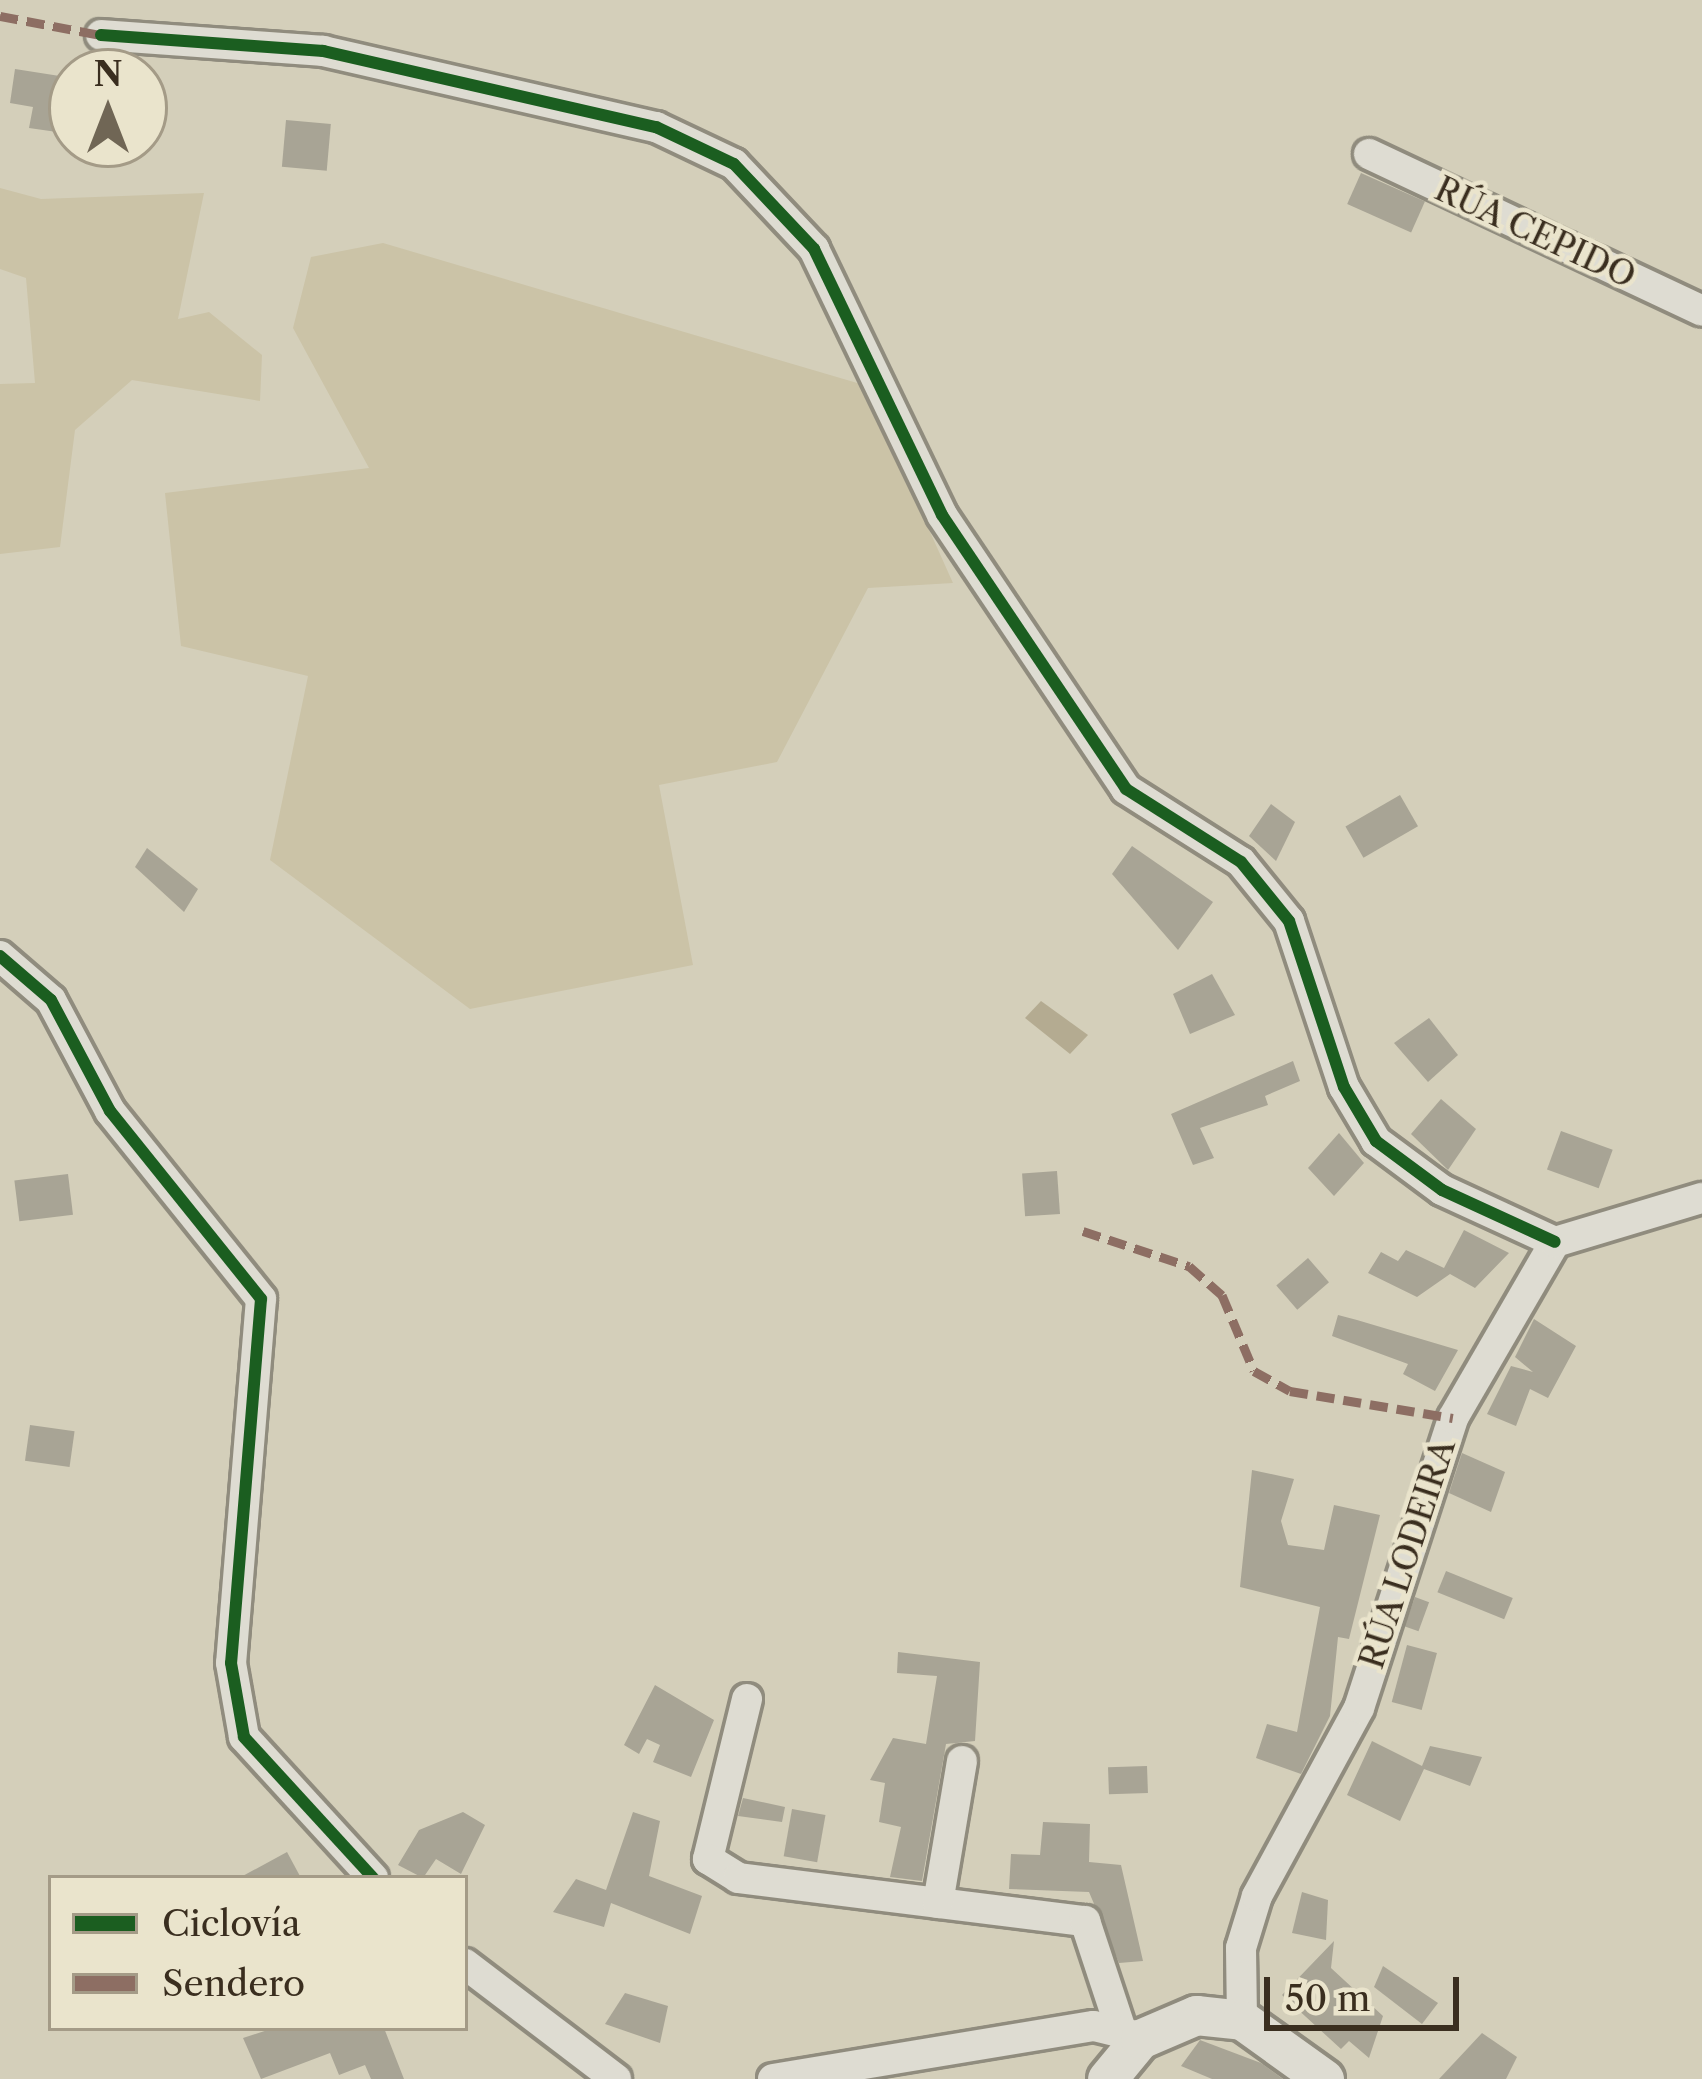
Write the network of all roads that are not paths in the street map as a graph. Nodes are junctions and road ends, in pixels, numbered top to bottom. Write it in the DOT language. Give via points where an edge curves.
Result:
graph roads {
  1 [pos="100,35"];
  2 [pos="1369,154"];
  3 [pos="1702,311"];
  4 [pos="0,956"];
  5 [pos="1702,1198"];
  6 [pos="1555,1242"];
  7 [pos="747,1699"];
  8 [pos="962,1761"];
  9 [pos="370,1875"];
  10 [pos="938,1904"];
  11 [pos="468,1966"];
  12 [pos="1242,2020"];
  13 [pos="1130,2033"];
  14 [pos="616,2079"];
  15 [pos="773,2079"];
  16 [pos="1107,2079"];
  17 [pos="1324,2079"];
  1 -- 6 [label="street" via="323,51 656,127 734,164 814,249 942,515 1126,789 1241,862 1289,921 1345,1087 1376,1141 1442,1190"];
  2 -- 3 [label="street, RÚA CEPIDO"];
  4 -- 9 [label="street" via="51,1000 110,1111 261,1299 231,1663 244,1737"];
  5 -- 6 [label="street"];
  6 -- 12 [label="street, RÚA LODEIRA" via="1453,1418 1359,1708 1257,1896 1241,1948"];
  7 -- 10 [label="street" via="708,1859 738,1878"];
  8 -- 10 [label="street"];
  10 -- 13 [label="street" via="1085,1921"];
  11 -- 14 [label="street"];
  12 -- 13 [label="main road" via="1196,2015"];
  12 -- 17 [label="main road"];
  13 -- 15 [label="street"];
  13 -- 16 [label="main road"];
}
